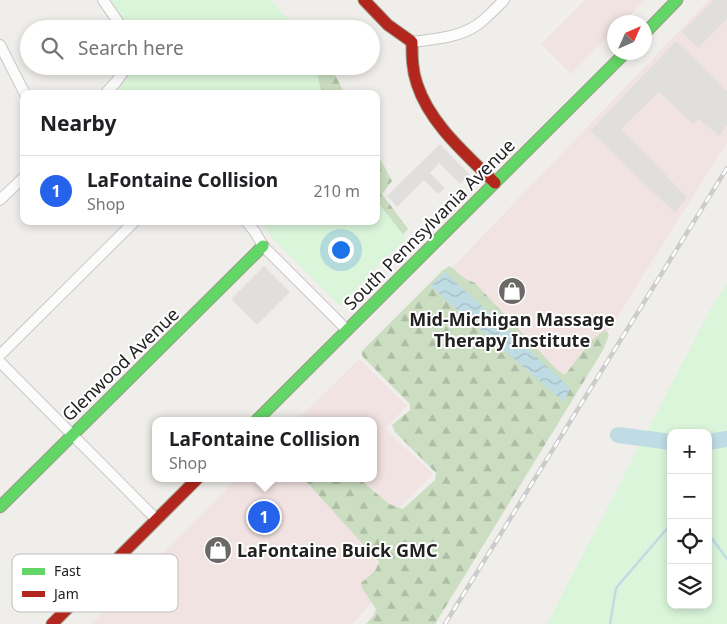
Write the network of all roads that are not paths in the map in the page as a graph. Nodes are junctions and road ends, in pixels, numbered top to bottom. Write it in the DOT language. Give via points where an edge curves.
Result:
graph roads {
  1 [pos="103,0"];
  2 [pos="364,0"];
  3 [pos="504,0"];
  4 [pos="677,0"];
  5 [pos="117,20"];
  6 [pos="652,26"];
  7 [pos="412,42"];
  8 [pos="0,45"];
  9 [pos="618,60"];
  10 [pos="121,75"];
  11 [pos="23,90"];
  12 [pos="109,90"];
  13 [pos="20,181"];
  14 [pos="495,183"];
  15 [pos="0,200"];
  16 [pos="131,225"];
  17 [pos="249,225"];
  18 [pos="263,246"];
  19 [pos="347,330"];
  20 [pos="0,355"];
  21 [pos="0,362"];
  22 [pos="260,417"];
  23 [pos="72,435"];
  24 [pos="194,482"];
  25 [pos="0,507"];
  26 [pos="156,520"];
  27 [pos="122,554"];
  28 [pos="64,612"];
  29 [pos="52,624"];
  1 -- 5 [label="street"];
  2 -- 7 [label="main road" via="388,25"];
  3 -- 7 [label="street" via="478,24 462,33"];
  4 -- 6 [label="main road"];
  7 -- 14 [label="main road" via="410,59 413,74 429,110"];
  8 -- 11 [label="street"];
  9 -- 14 [label="main road, South Pennsylvania Avenue"];
  10 -- 12 [label="street"];
  13 -- 15 [label="street"];
  14 -- 19 [label="main road, South Pennsylvania Avenue"];
  16 -- 20 [label="street"];
  17 -- 18 [label="street"];
  18 -- 19 [label="street"];
  18 -- 23 [label="main road, Glenwood Avenue"];
  19 -- 22 [label="main road, South Pennsylvania Avenue"];
  21 -- 23 [label="street"];
  23 -- 25 [label="main road, Glenwood Avenue"];
  23 -- 26 [label="street"];
  24 -- 26 [label="main road"];
  26 -- 27 [label="main road"];
  28 -- 29 [label="main road"];
}
